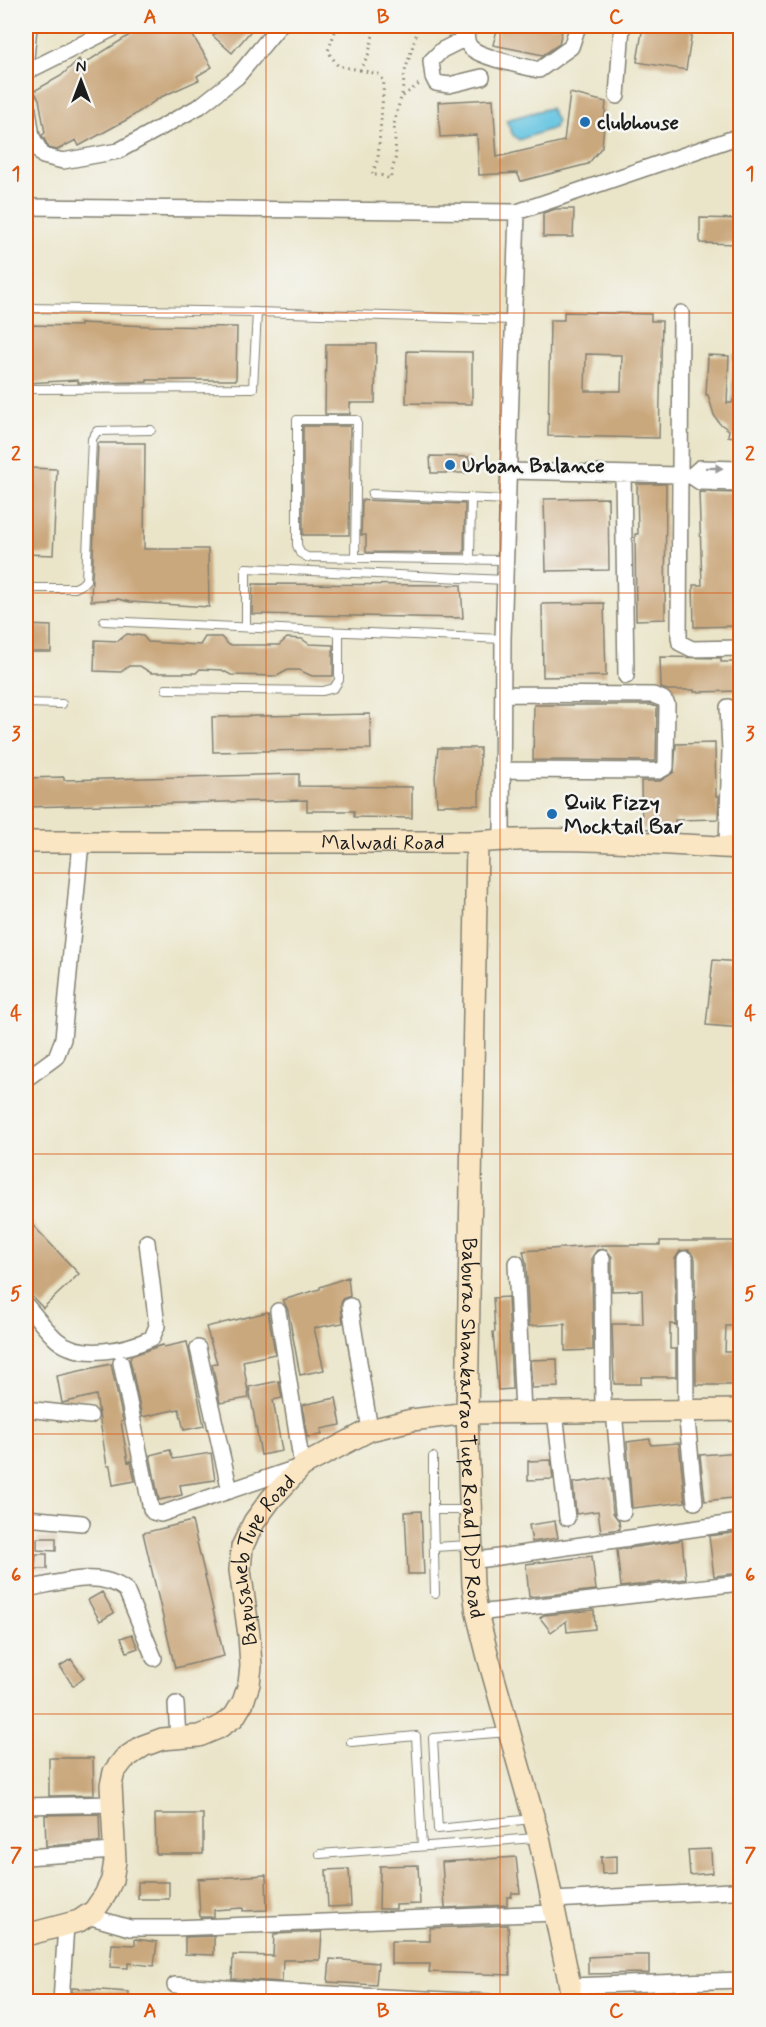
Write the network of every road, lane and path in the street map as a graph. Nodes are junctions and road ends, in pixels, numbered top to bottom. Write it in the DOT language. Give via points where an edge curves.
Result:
graph roads {
  1 [pos="29,26"];
  2 [pos="118,26"];
  3 [pos="279,26"];
  4 [pos="337,26"];
  5 [pos="375,26"];
  6 [pos="419,26"];
  7 [pos="578,26"];
  8 [pos="622,26"];
  9 [pos="466,32"];
  10 [pos="26,58"];
  11 [pos="360,70"];
  12 [pos="26,72"];
  13 [pos="432,74"];
  14 [pos="482,77"];
  15 [pos="26,96"];
  16 [pos="618,96"];
  17 [pos="402,97"];
  18 [pos="741,136"];
  19 [pos="26,207"];
  20 [pos="517,212"];
  21 [pos="26,308"];
  22 [pos="257,312"];
  23 [pos="681,313"];
  24 [pos="513,320"];
  25 [pos="26,389"];
  26 [pos="151,430"];
  27 [pos="741,469"];
  28 [pos="509,471"];
  29 [pos="623,474"];
  30 [pos="685,476"];
  31 [pos="741,483"];
  32 [pos="372,494"];
  33 [pos="471,498"];
  34 [pos="508,500"];
  35 [pos="355,558"];
  36 [pos="470,560"];
  37 [pos="506,560"];
  38 [pos="505,580"];
  39 [pos="26,588"];
  40 [pos="104,621"];
  41 [pos="246,627"];
  42 [pos="339,633"];
  43 [pos="503,639"];
  44 [pos="741,648"];
  45 [pos="626,676"];
  46 [pos="166,689"];
  47 [pos="503,694"];
  48 [pos="26,703"];
  49 [pos="62,704"];
  50 [pos="728,707"];
  51 [pos="735,750"];
  52 [pos="502,770"];
  53 [pos="502,840"];
  54 [pos="26,842"];
  55 [pos="81,842"];
  56 [pos="477,842"];
  57 [pos="734,847"];
  58 [pos="26,1079"];
  59 [pos="147,1242"];
  60 [pos="602,1258"];
  61 [pos="685,1259"];
  62 [pos="516,1263"];
  63 [pos="26,1305"];
  64 [pos="350,1305"];
  65 [pos="278,1311"];
  66 [pos="198,1348"];
  67 [pos="121,1363"];
  68 [pos="26,1409"];
  69 [pos="686,1410"];
  70 [pos="741,1410"];
  71 [pos="608,1411"];
  72 [pos="523,1412"];
  73 [pos="555,1412"];
  74 [pos="467,1413"];
  75 [pos="90,1416"];
  76 [pos="370,1430"];
  77 [pos="433,1457"];
  78 [pos="302,1466"];
  79 [pos="230,1491"];
  80 [pos="695,1502"];
  81 [pos="433,1510"];
  82 [pos="470,1510"];
  83 [pos="623,1512"];
  84 [pos="26,1518"];
  85 [pos="567,1518"];
  86 [pos="741,1522"];
  87 [pos="82,1523"];
  88 [pos="434,1547"];
  89 [pos="471,1553"];
  90 [pos="741,1583"];
  91 [pos="26,1589"];
  92 [pos="435,1594"];
  93 [pos="477,1613"];
  94 [pos="154,1658"];
  95 [pos="176,1704"];
  96 [pos="510,1732"];
  97 [pos="178,1738"];
  98 [pos="351,1742"];
  99 [pos="112,1804"];
  100 [pos="26,1806"];
  101 [pos="536,1828"];
  102 [pos="422,1846"];
  103 [pos="114,1851"];
  104 [pos="320,1854"];
  105 [pos="26,1857"];
  106 [pos="732,1891"];
  107 [pos="554,1906"];
  108 [pos="88,1916"];
  109 [pos="66,1925"];
  110 [pos="26,1935"];
  111 [pos="741,1980"];
  112 [pos="175,1985"];
  113 [pos="570,1994"];
  114 [pos="62,2001"];
  115 [pos="488,2001"];
  1 -- 10 [label="street"];
  2 -- 12 [label="street"];
  3 -- 15 [label="street" via="237,77 200,106 118,151 63,161 43,156 32,136"];
  4 -- 11 [label="path" via="328,51 338,66"];
  5 -- 11 [label="path"];
  6 -- 17 [label="path" via="405,71"];
  7 -- 9 [label="street" via="571,47 539,70 481,54 470,47"];
  8 -- 16 [label="street"];
  9 -- 13 [label="street" via="431,61"];
  11 -- 17 [label="path" via="378,74 384,81 378,158 372,175 390,179 396,156 394,125"];
  13 -- 14 [label="street" via="436,83 449,85"];
  13 -- 17 [label="path"];
  18 -- 20 [label="street"];
  19 -- 20 [label="street"];
  20 -- 24 [label="street"];
  21 -- 22 [label="lane"];
  22 -- 24 [label="lane"];
  22 -- 25 [label="lane" via="253,388"];
  23 -- 30 [label="street"];
  24 -- 28 [label="street"];
  26 -- 39 [label="lane" via="94,434 86,580 75,588"];
  30 -- 27 [label="street, one-way" via="700,468"];
  28 -- 29 [label="street"];
  28 -- 34 [label="street"];
  29 -- 30 [label="street"];
  29 -- 45 [label="street"];
  30 -- 31 [label="street" via="700,482"];
  30 -- 44 [label="street" via="680,643 692,649"];
  32 -- 33 [label="lane"];
  33 -- 34 [label="lane"];
  33 -- 36 [label="lane"];
  34 -- 37 [label="street"];
  35 -- 35 [label="lane" via="307,557 300,553 297,420 357,420"];
  35 -- 36 [label="lane"];
  36 -- 37 [label="lane"];
  37 -- 38 [label="street"];
  38 -- 41 [label="lane" via="246,568"];
  38 -- 43 [label="street"];
  40 -- 41 [label="lane"];
  41 -- 42 [label="lane"];
  42 -- 43 [label="lane"];
  42 -- 46 [label="lane" via="339,680 334,688"];
  43 -- 47 [label="street"];
  47 -- 52 [label="street"];
  47 -- 52 [label="street" via="653,694 667,704 667,744 666,767 659,771"];
  48 -- 49 [label="lane"];
  50 -- 51 [label="street"];
  51 -- 57 [label="street"];
  52 -- 53 [label="street"];
  53 -- 56 [label="street, Malwadi Road"];
  53 -- 57 [label="street, Malwadi Road"];
  54 -- 55 [label="street, Malwadi Road"];
  55 -- 56 [label="street, Malwadi Road"];
  55 -- 58 [label="street" via="63,1039 56,1057"];
  56 -- 74 [label="street, Baburao Shankarrao Tupe Road | DP Road"];
  59 -- 63 [label="street" via="157,1326 152,1338 113,1350 71,1348 58,1341"];
  60 -- 71 [label="street"];
  61 -- 69 [label="street"];
  62 -- 72 [label="street"];
  64 -- 76 [label="street"];
  65 -- 78 [label="street"];
  66 -- 79 [label="street"];
  67 -- 79 [label="street" via="153,1512 161,1514"];
  68 -- 75 [label="street"];
  69 -- 70 [label="street, Bapusaheb Tupe Road"];
  69 -- 71 [label="street, Bapusaheb Tupe Road"];
  69 -- 80 [label="street"];
  71 -- 73 [label="street, Bapusaheb Tupe Road"];
  71 -- 83 [label="street"];
  72 -- 73 [label="street, Bapusaheb Tupe Road"];
  72 -- 74 [label="street, Bapusaheb Tupe Road"];
  73 -- 85 [label="street"];
  74 -- 76 [label="street, Bapusaheb Tupe Road"];
  74 -- 82 [label="street, Baburao Shankarrao Tupe Road | DP Road"];
  76 -- 78 [label="street, Bapusaheb Tupe Road"];
  77 -- 81 [label="lane"];
  78 -- 79 [label="street"];
  78 -- 97 [label="street, Bapusaheb Tupe Road" via="265,1507 242,1547 240,1570 251,1666 243,1702 234,1717 218,1728 199,1736"];
  81 -- 82 [label="lane"];
  81 -- 88 [label="lane"];
  82 -- 89 [label="street, Baburao Shankarrao Tupe Road | DP Road"];
  84 -- 87 [label="street"];
  86 -- 89 [label="street"];
  88 -- 89 [label="lane"];
  88 -- 92 [label="lane"];
  89 -- 93 [label="street, Baburao Shankarrao Tupe Road | DP Road"];
  90 -- 93 [label="street"];
  91 -- 94 [label="street" via="75,1579 118,1584 126,1590"];
  93 -- 96 [label="street, Baburao Shankarrao Tupe Road | DP Road"];
  95 -- 97 [label="street"];
  96 -- 101 [label="street, Baburao Shankarrao Tupe Road | DP Road"];
  96 -- 101 [label="lane" via="433,1738 438,1829"];
  97 -- 99 [label="street, Bapusaheb Tupe Road" via="143,1746 124,1759 114,1772"];
  98 -- 102 [label="lane" via="416,1736"];
  99 -- 100 [label="street"];
  99 -- 103 [label="street, Bapusaheb Tupe Road"];
  101 -- 102 [label="lane"];
  101 -- 107 [label="street, Baburao Shankarrao Tupe Road | DP Road"];
  102 -- 104 [label="lane"];
  103 -- 105 [label="street"];
  103 -- 108 [label="street, Bapusaheb Tupe Road" via="112,1880"];
  106 -- 107 [label="street"];
  107 -- 108 [label="street" via="174,1928 130,1928"];
  107 -- 113 [label="street, Baburao Shankarrao Tupe Road | DP Road"];
  108 -- 109 [label="street"];
  109 -- 110 [label="street"];
  109 -- 114 [label="street"];
  111 -- 113 [label="street"];
  112 -- 115 [label="street"];
}
